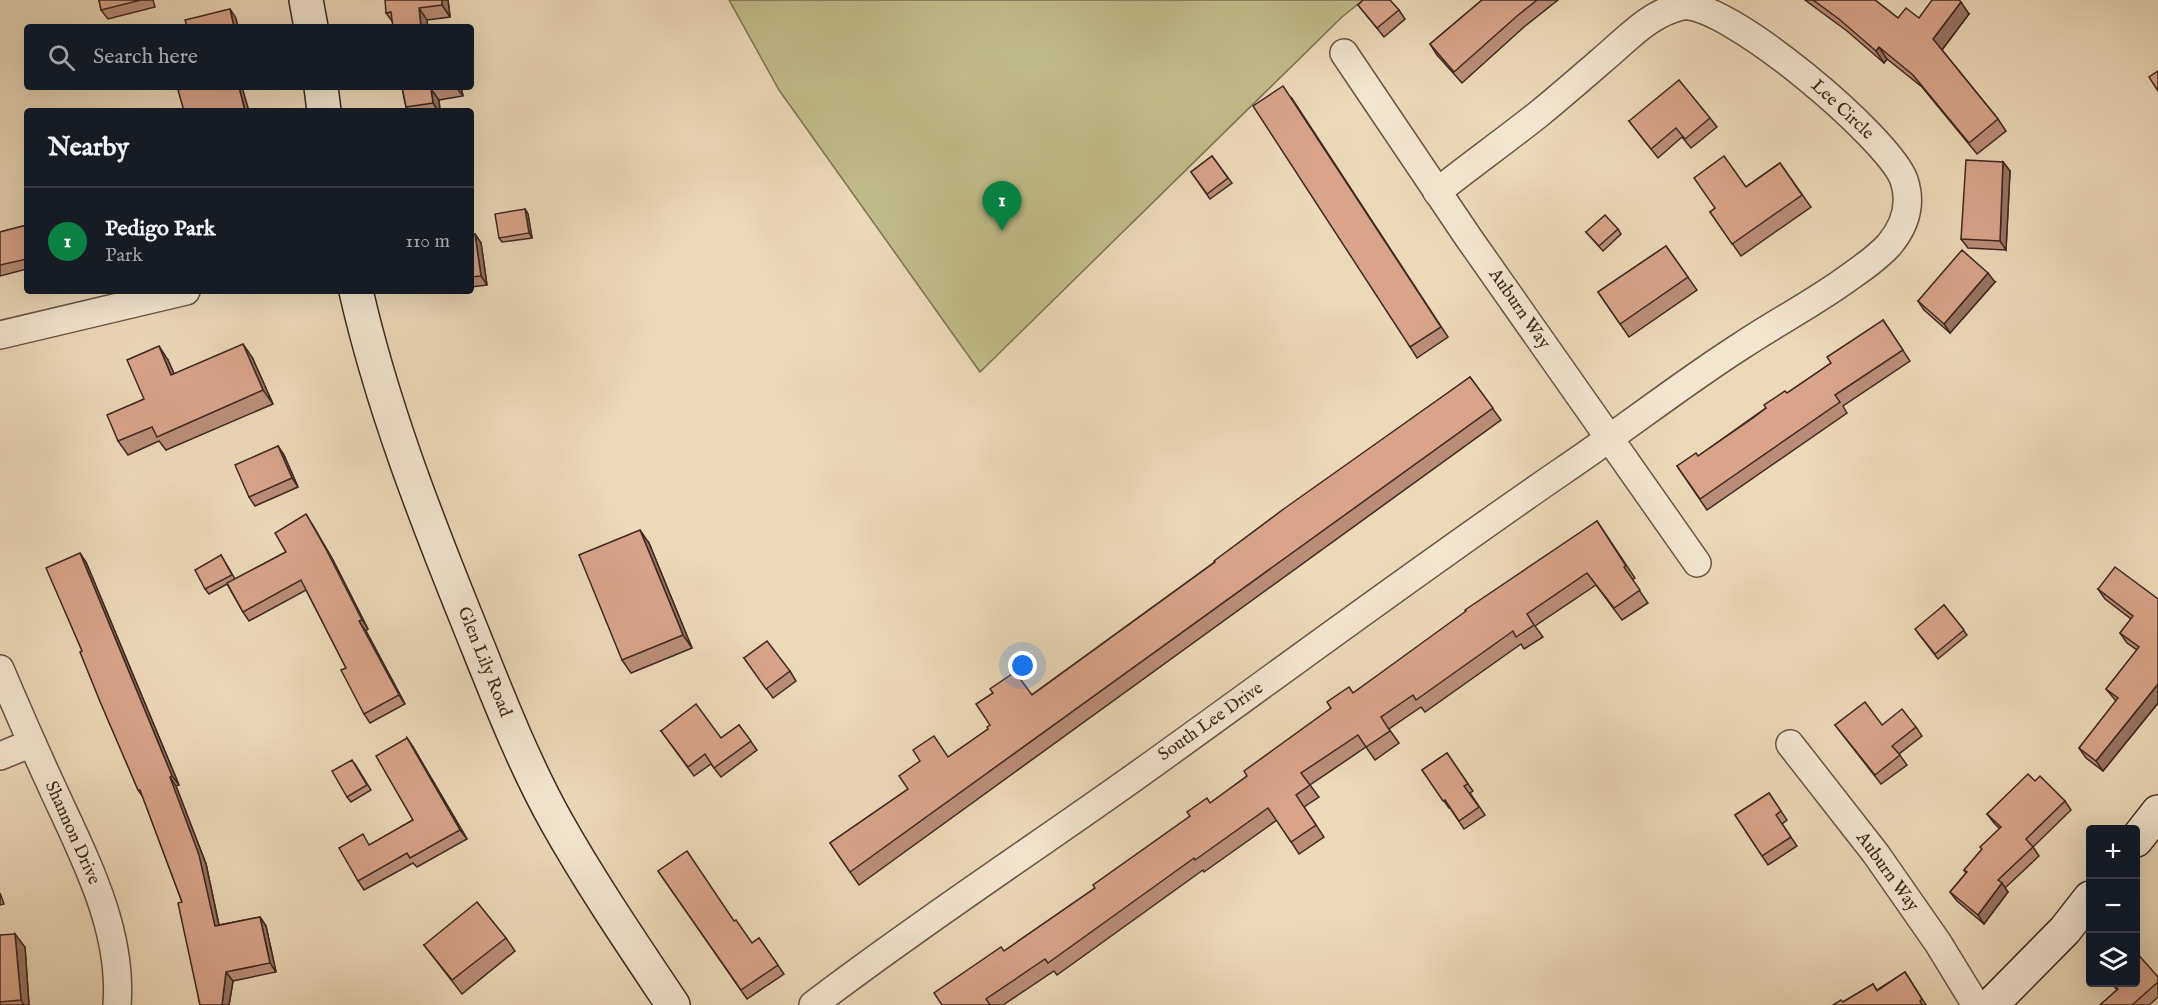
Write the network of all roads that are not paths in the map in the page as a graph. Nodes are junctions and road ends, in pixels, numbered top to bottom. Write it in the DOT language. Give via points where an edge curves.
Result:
graph roads {
  1 [pos="306,0"];
  2 [pos="310,24"];
  3 [pos="1344,53"];
  4 [pos="321,90"];
  5 [pos="324,108"];
  6 [pos="1437,192"];
  7 [pos="173,294"];
  8 [pos="357,294"];
  9 [pos="0,335"];
  10 [pos="1610,439"];
  11 [pos="1697,563"];
  12 [pos="0,669"];
  13 [pos="32,743"];
  14 [pos="1790,744"];
  15 [pos="0,756"];
  16 [pos="2158,812"];
  17 [pos="2140,835"];
  18 [pos="2086,904"];
  19 [pos="117,1005"];
  20 [pos="673,1005"];
  21 [pos="813,1005"];
  22 [pos="1976,1005"];
  23 [pos="1991,1005"];
  1 -- 2 [label="street"];
  3 -- 6 [label="street, Auburn Way"];
  4 -- 5 [label="street"];
  6 -- 10 [label="street, Auburn Way"];
  6 -- 10 [label="street, Lee Circle" via="1539,113 1646,21 1691,4 1745,29 1789,63 1857,121 1896,165 1907,194 1907,212 1886,249 1838,286 1721,359"];
  7 -- 9 [label="street"];
  8 -- 20 [label="street, Glen Lily Road" via="402,452 516,740 560,828"];
  10 -- 11 [label="street, Auburn Way"];
  10 -- 21 [label="street, South Lee Drive" via="1478,529"];
  12 -- 13 [label="street, Shannon Drive"];
  13 -- 15 [label="street"];
  13 -- 19 [label="street, Shannon Drive" via="100,897 112,939"];
  14 -- 22 [label="street, Auburn Way" via="1876,854"];
  16 -- 17 [label="street"];
  18 -- 23 [label="street"];
}
